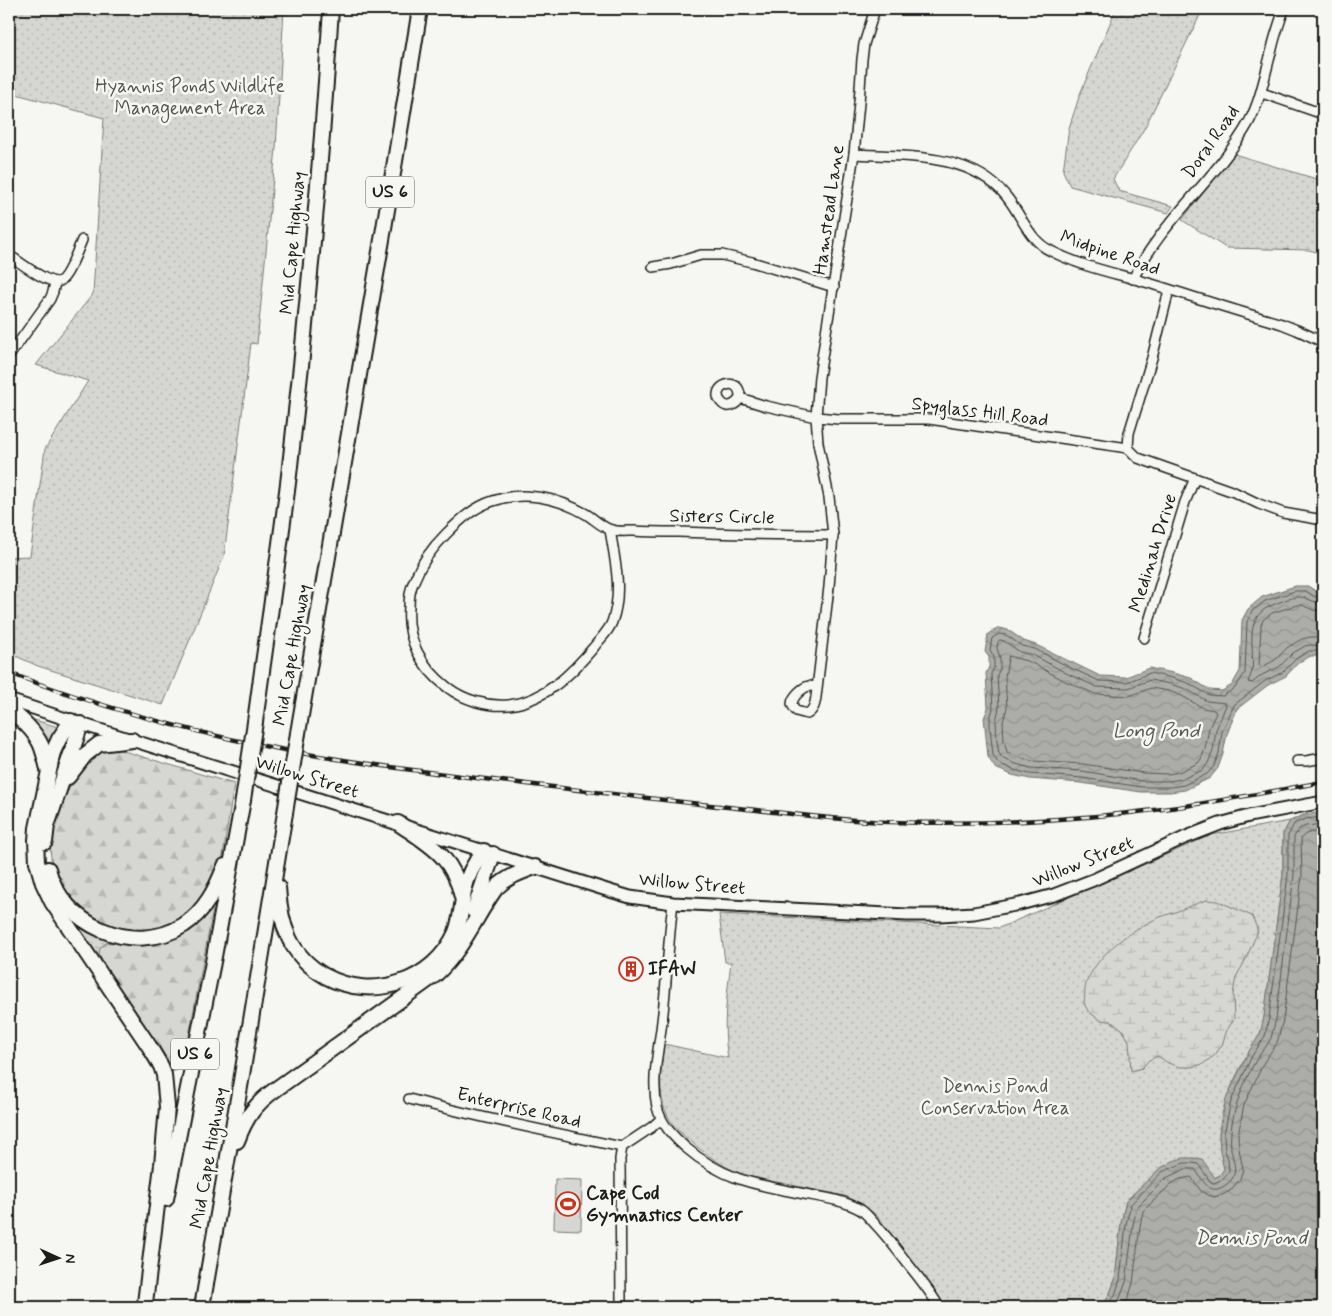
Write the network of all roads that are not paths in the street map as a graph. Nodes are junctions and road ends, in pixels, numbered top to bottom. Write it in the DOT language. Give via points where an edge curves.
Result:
graph roads {
  1 [pos="330,9"];
  2 [pos="420,9"];
  3 [pos="875,9"];
  4 [pos="1284,9"];
  5 [pos="1262,93"];
  6 [pos="1323,114"];
  7 [pos="854,154"];
  8 [pos="82,240"];
  9 [pos="9,255"];
  10 [pos="653,267"];
  11 [pos="1133,279"];
  12 [pos="55,282"];
  13 [pos="834,287"];
  14 [pos="1169,290"];
  15 [pos="1323,342"];
  16 [pos="9,356"];
  17 [pos="740,398"];
  18 [pos="816,417"];
  19 [pos="1128,448"];
  20 [pos="1195,478"];
  21 [pos="1323,520"];
  22 [pos="610,530"];
  23 [pos="832,535"];
  24 [pos="1144,638"];
  25 [pos="817,687"];
  26 [pos="9,700"];
  27 [pos="9,709"];
  28 [pos="76,723"];
  29 [pos="132,740"];
  30 [pos="1323,758"];
  31 [pos="1297,762"];
  32 [pos="48,770"];
  33 [pos="59,790"];
  34 [pos="1323,802"];
  35 [pos="398,824"];
  36 [pos="236,837"];
  37 [pos="488,852"];
  38 [pos="276,866"];
  39 [pos="535,867"];
  40 [pos="463,900"];
  41 [pos="673,904"];
  42 [pos="465,938"];
  43 [pos="409,1099"];
  44 [pos="661,1119"];
  45 [pos="622,1147"];
  46 [pos="227,1168"];
  47 [pos="621,1301"];
  48 [pos="145,1305"];
  49 [pos="202,1307"];
  50 [pos="939,1307"];
  1 -- 36 [label="highway, Mid Cape Highway / US 6, bridge" via="296,413 255,722"];
  2 -- 38 [label="highway, Mid Cape Highway / US 6, bridge"];
  3 -- 7 [label="street, Hamstead Lane" via="864,44"];
  4 -- 5 [label="street, Doral Road"];
  5 -- 6 [label="street"];
  5 -- 11 [label="street, Doral Road" via="1232,148 1148,252"];
  7 -- 11 [label="street, Midpine Road" via="946,161 975,171 1006,196 1032,235 1049,250 1082,265"];
  7 -- 13 [label="street, Hamstead Lane"];
  8 -- 12 [label="street" via="64,277"];
  9 -- 12 [label="street" via="33,272"];
  10 -- 13 [label="street" via="701,255 722,255"];
  11 -- 14 [label="street, Midpine Road"];
  12 -- 16 [label="street" via="50,299"];
  13 -- 18 [label="street, Hamstead Lane"];
  14 -- 15 [label="street, Midpine Road" via="1282,324"];
  14 -- 19 [label="street" via="1129,433"];
  17 -- 18 [label="street, Spyglass Hill Road"];
  18 -- 19 [label="street, Spyglass Hill Road" via="929,419"];
  18 -- 23 [label="street, Hamstead Lane"];
  19 -- 20 [label="street" via="1138,458"];
  20 -- 21 [label="street" via="1283,513"];
  20 -- 24 [label="street, Medinah Drive"];
  22 -- 22 [label="street" via="564,503 544,497 508,497 470,512 427,556 413,583 408,613 410,632 415,648 429,670 460,696 491,704 522,703 560,682 612,623 618,592"];
  22 -- 23 [label="street, Sisters Circle"];
  23 -- 25 [label="street, Hamstead Lane"];
  26 -- 28 [label="main road, Willow Street"];
  27 -- 32 [label="highway" via="37,738"];
  28 -- 29 [label="main road, Willow Street"];
  28 -- 32 [label="highway" via="56,745"];
  28 -- 33 [label="highway"];
  29 -- 33 [label="highway" via="99,744 91,749"];
  29 -- 35 [label="main road, Willow Street"];
  30 -- 31 [label="street"];
  32 -- 48 [label="highway" via="36,840 37,862 43,883 57,910 156,1057 166,1086 164,1142"];
  33 -- 36 [label="highway" via="46,834 46,861 52,881 77,915 114,935 154,936 174,930 190,920 215,890"];
  34 -- 41 [label="main road, Willow Street" via="1220,824 1073,888 990,910 907,915"];
  35 -- 37 [label="main road, Willow Street"];
  35 -- 40 [label="highway" via="434,848 448,862"];
  36 -- 48 [label="highway, Mid Cape Highway / US 6"];
  37 -- 39 [label="main road, Willow Street"];
  37 -- 40 [label="highway" via="478,858 471,870"];
  37 -- 42 [label="highway"];
  38 -- 40 [label="highway" via="282,919 292,944 318,972 354,987 390,986 425,970 441,956 452,940"];
  38 -- 46 [label="highway, Mid Cape Highway / US 6"];
  39 -- 41 [label="main road, Willow Street" via="620,894"];
  39 -- 42 [label="highway" via="512,876 496,888"];
  41 -- 44 [label="street" via="655,1076"];
  42 -- 46 [label="highway" via="448,963 435,975 260,1102 246,1121"];
  43 -- 45 [label="street, Enterprise Road"];
  44 -- 45 [label="street"];
  44 -- 50 [label="street" via="696,1156 734,1178 833,1200 863,1211"];
  45 -- 47 [label="street"];
  46 -- 49 [label="highway, Mid Cape Highway / US 6"];
}
